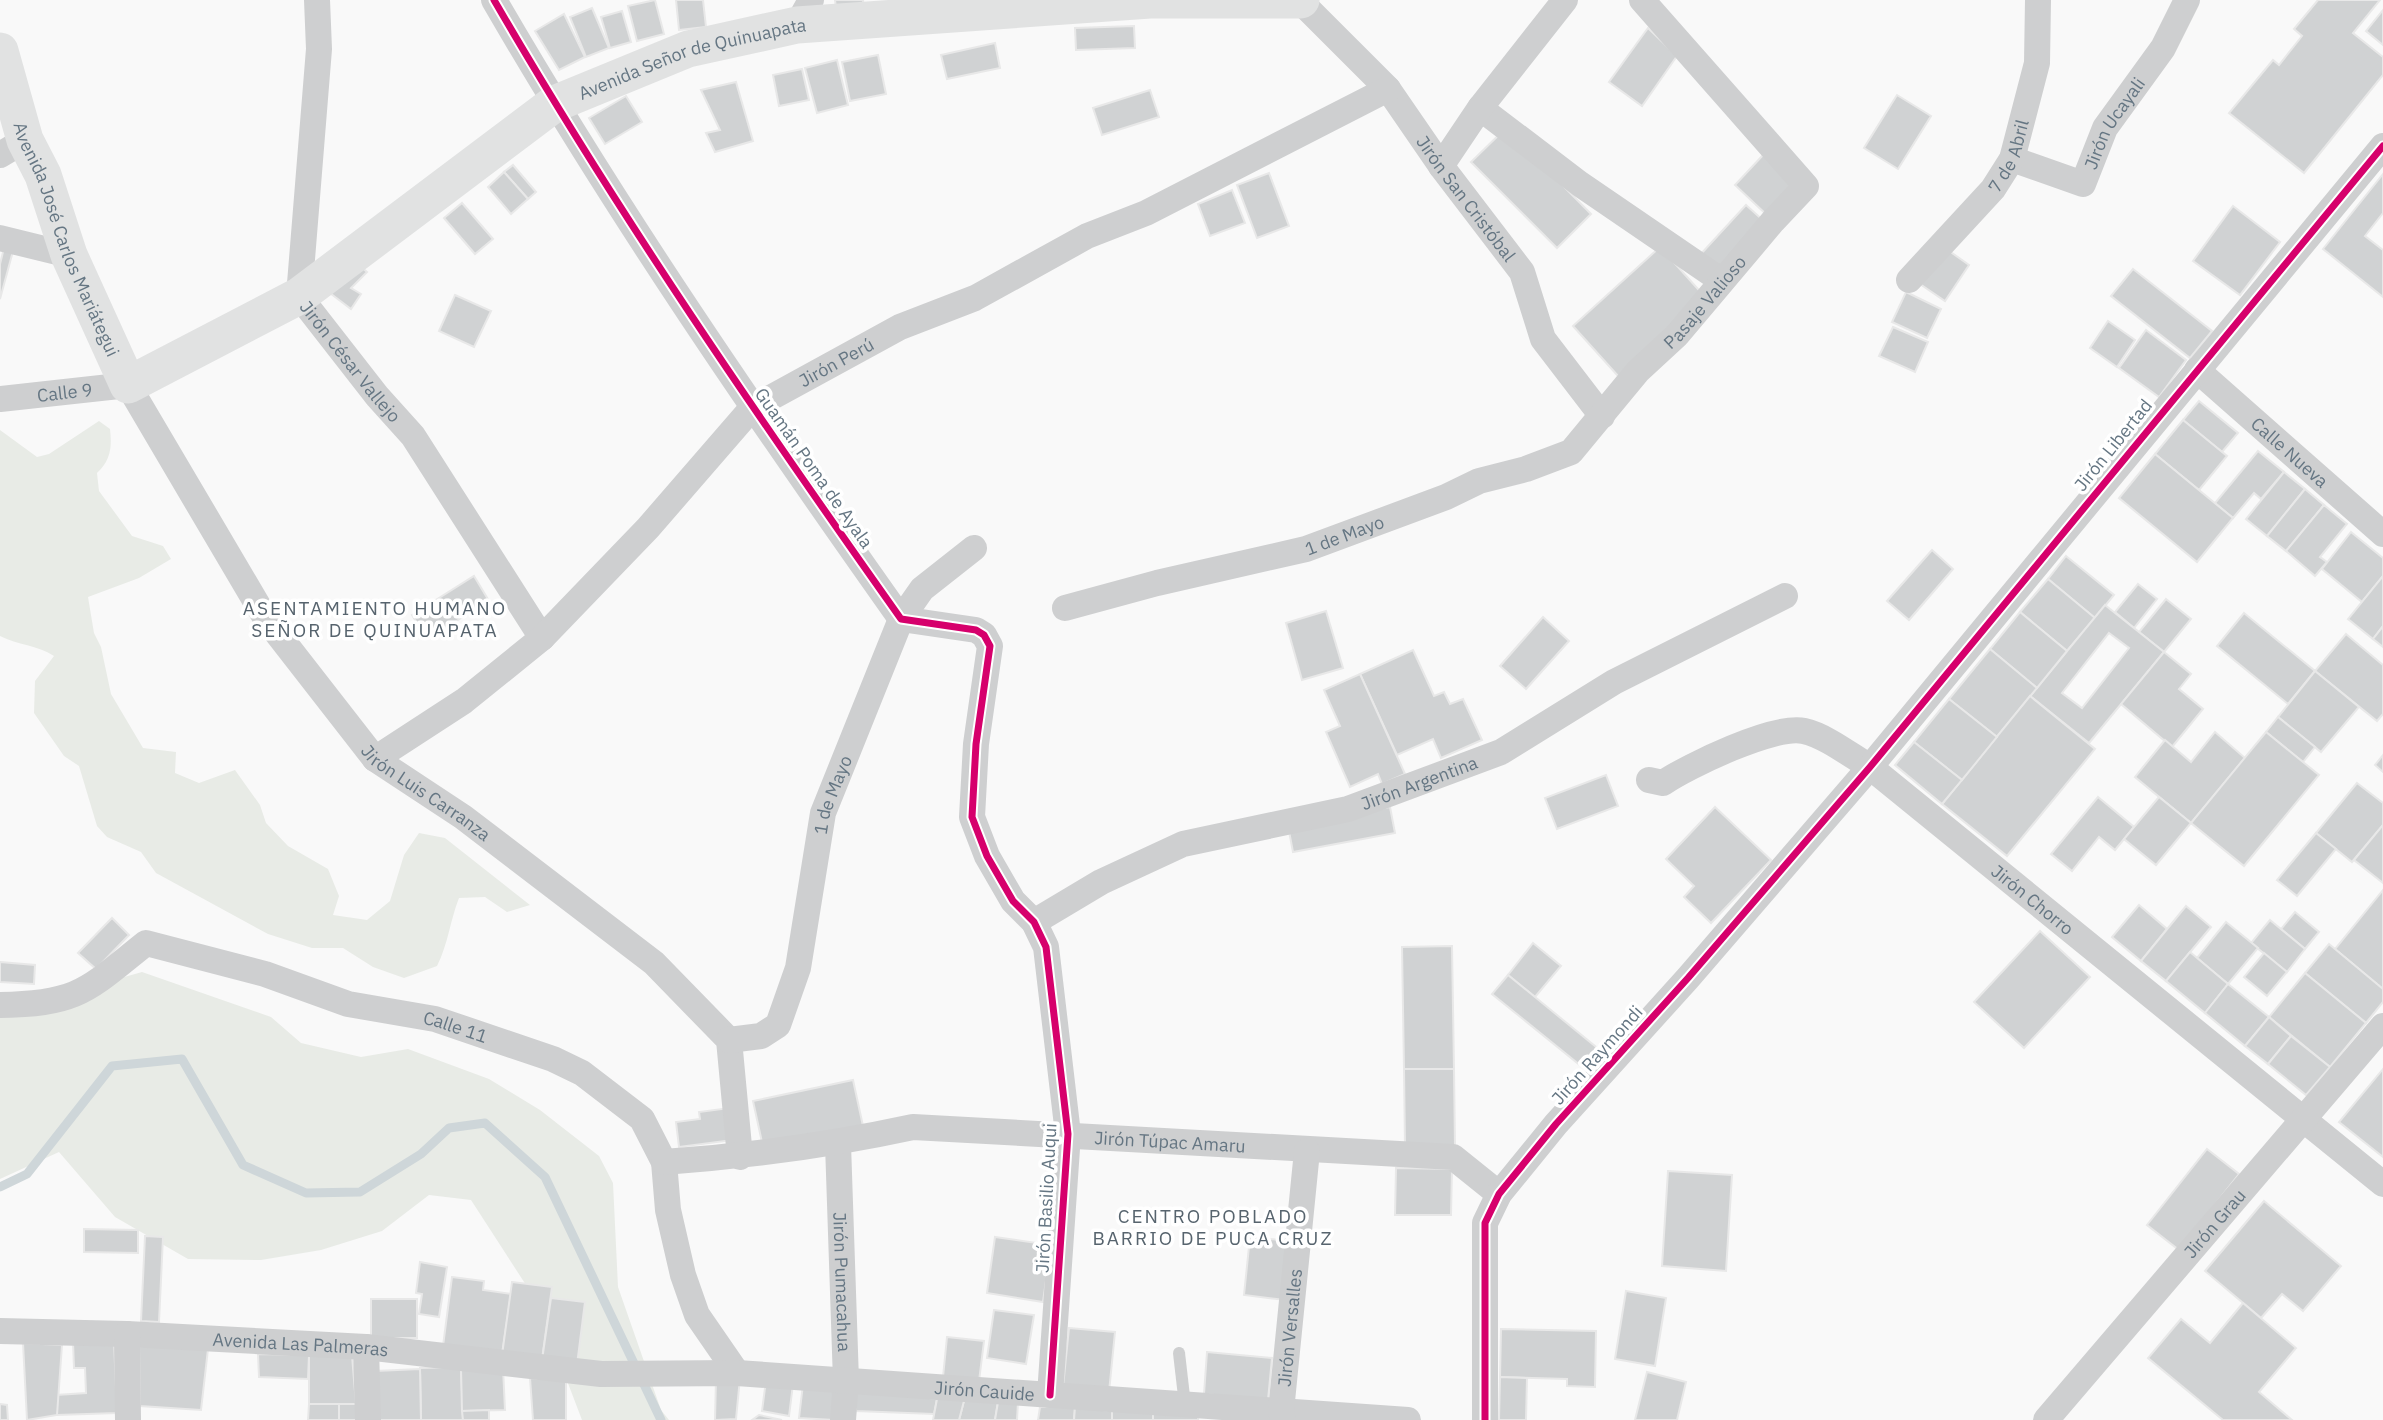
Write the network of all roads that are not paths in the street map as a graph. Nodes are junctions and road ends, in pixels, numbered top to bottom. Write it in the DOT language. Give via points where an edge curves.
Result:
graph roads {
  1 [pos="317,0"];
  2 [pos="494,0"];
  3 [pos="1150,0"];
  4 [pos="1300,0"];
  5 [pos="1565,0"];
  6 [pos="1642,0"];
  7 [pos="2038,0"];
  8 [pos="2187,0"];
  9 [pos="804,13"];
  10 [pos="0,51"];
  11 [pos="1388,89"];
  12 [pos="554,104"];
  13 [pos="1480,108"];
  14 [pos="2383,146"];
  15 [pos="13,148"];
  16 [pos="2012,159"];
  17 [pos="1441,166"];
  18 [pos="0,238"];
  19 [pos="69,255"];
  20 [pos="1909,280"];
  21 [pos="1722,281"];
  22 [pos="299,296"];
  23 [pos="2197,370"];
  24 [pos="128,385"];
  25 [pos="0,399"];
  26 [pos="752,408"];
  27 [pos="1602,416"];
  28 [pos="2383,534"];
  29 [pos="974,548"];
  30 [pos="1785,596"];
  31 [pos="1065,608"];
  32 [pos="901,619"];
  33 [pos="542,638"];
  34 [pos="375,760"];
  35 [pos="1870,766"];
  36 [pos="1650,780"];
  37 [pos="1034,922"];
  38 [pos="0,1005"];
  39 [pos="2383,1026"];
  40 [pos="729,1040"];
  41 [pos="2302,1120"];
  42 [pos="1068,1133"];
  43 [pos="838,1144"];
  44 [pos="1307,1151"];
  45 [pos="740,1157"];
  46 [pos="664,1162"];
  47 [pos="2383,1184"];
  48 [pos="1499,1194"];
  49 [pos="0,1331"];
  50 [pos="127,1334"];
  51 [pos="366,1347"];
  52 [pos="1179,1353"];
  53 [pos="737,1373"];
  54 [pos="601,1374"];
  55 [pos="846,1381"];
  56 [pos="1051,1395"];
  57 [pos="1185,1405"];
  58 [pos="1282,1415"];
  59 [pos="128,1420"];
  60 [pos="368,1420"];
  61 [pos="843,1420"];
  62 [pos="1408,1420"];
  63 [pos="1485,1420"];
  64 [pos="2046,1420"];
  1 -- 22 [label="street, Jirón César Vallejo" via="319,49"];
  2 -- 12 [label="street, Guamán Poma de Ayala"];
  3 -- 4 [label="street, Avenida Señor de Quinuapata"];
  3 -- 9 [label="street, Avenida Señor de Quinuapata"];
  4 -- 11 [label="street, Jirón San Cristóbal"];
  5 -- 13 [label="street"];
  6 -- 21 [label="street, Pasaje Valioso" via="1806,186"];
  7 -- 16 [label="street, 7 de Abril" via="2037,63"];
  8 -- 16 [label="street, Jirón Ucayali" via="2163,48 2105,128 2083,184"];
  9 -- 12 [label="street, Avenida Señor de Quinuapata" via="688,49"];
  10 -- 15 [label="street, Avenida José Carlos Mariátegui"];
  11 -- 17 [label="street, Jirón San Cristóbal"];
  11 -- 26 [label="street, Jirón Perú" via="1146,213 1087,236 975,298 900,327"];
  12 -- 22 [label="street, Avenida Señor de Quinuapata"];
  12 -- 26 [label="street, Guamán Poma de Ayala"];
  13 -- 17 [label="street"];
  13 -- 21 [label="street" via="1580,184"];
  14 -- 23 [label="street, Jirón Libertad"];
  15 -- 19 [label="street, Avenida José Carlos Mariátegui" via="43,175"];
  16 -- 20 [label="street, 7 de Abril" via="1993,189"];
  17 -- 27 [label="street, Jirón San Cristóbal" via="1522,272 1543,339"];
  18 -- 19 [label="street"];
  19 -- 24 [label="street, Avenida José Carlos Mariátegui"];
  21 -- 27 [label="street, Pasaje Valioso"];
  22 -- 24 [label="street, Avenida Señor de Quinuapata"];
  22 -- 33 [label="street, Jirón César Vallejo" via="413,436"];
  23 -- 28 [label="street, Calle Nueva"];
  23 -- 35 [label="street, Jirón Libertad"];
  24 -- 25 [label="street, Calle 9"];
  24 -- 34 [label="street, Jirón Luis Carranza" via="266,619"];
  26 -- 32 [label="street, Guamán Poma de Ayala"];
  26 -- 33 [label="street, Jirón Perú" via="648,528"];
  27 -- 31 [label="street, 1 de Mayo" via="1571,452 1479,481 1352,534 1306,550"];
  29 -- 32 [label="street, 1 de Mayo" via="922,589"];
  30 -- 37 [label="street, Jirón Argentina" via="1614,682 1501,752 1348,808 1183,844"];
  32 -- 37 [label="street" via="976,630 990,646 976,744 972,817 987,856 1013,901"];
  32 -- 40 [label="street, 1 de Mayo" via="823,813 798,968 778,1025 761,1036"];
  33 -- 34 [label="street, Jirón Perú" via="464,701"];
  34 -- 40 [label="street, Jirón Luis Carranza" via="463,817 654,963"];
  35 -- 36 [label="street, Jirón Chorro" via="1800,730 1713,755 1663,783"];
  35 -- 41 [label="street, Jirón Chorro"];
  35 -- 48 [label="street, Jirón Raymondi"];
  37 -- 42 [label="street, Jirón Basilio Auqui" via="1046,947"];
  38 -- 46 [label="street, Calle 11" via="47,1004 84,993 146,943 265,974 348,1004 435,1020 553,1059 582,1073 642,1119"];
  39 -- 41 [label="street, Jirón Grau"];
  40 -- 45 [label="street"];
  41 -- 47 [label="street, Jirón Chorro"];
  41 -- 64 [label="street, Jirón Grau"];
  42 -- 43 [label="street, Jirón Túpac Amaru" via="913,1127"];
  42 -- 44 [label="street, Jirón Túpac Amaru"];
  42 -- 56 [label="street, Jirón Basilio Auqui"];
  43 -- 45 [label="street, Jirón Túpac Amaru"];
  43 -- 55 [label="street, Jirón Pumacahua"];
  44 -- 48 [label="street, Jirón Túpac Amaru" via="1453,1157"];
  44 -- 58 [label="street, Jirón Versalles"];
  45 -- 46 [label="street, Jirón Túpac Amaru"];
  46 -- 53 [label="street, Calle 11" via="668,1210 683,1275 697,1315"];
  48 -- 63 [label="street, Jirón Raymondi" via="1485,1223"];
  49 -- 50 [label="street, Avenida Las Palmeras"];
  50 -- 51 [label="street, Avenida Las Palmeras"];
  50 -- 59 [label="street"];
  51 -- 54 [label="street, Avenida Las Palmeras"];
  51 -- 60 [label="street"];
  52 -- 57 [label="lane"];
  53 -- 54 [label="street, Jirón Cauide"];
  53 -- 55 [label="street, Jirón Cauide"];
  55 -- 56 [label="street, Jirón Cauide"];
  55 -- 61 [label="street, Jirón Pumacahua"];
  56 -- 57 [label="street, Jirón Cauide"];
  57 -- 58 [label="street, Jirón Cauide"];
  58 -- 62 [label="street, Jirón Cauide"];
}
